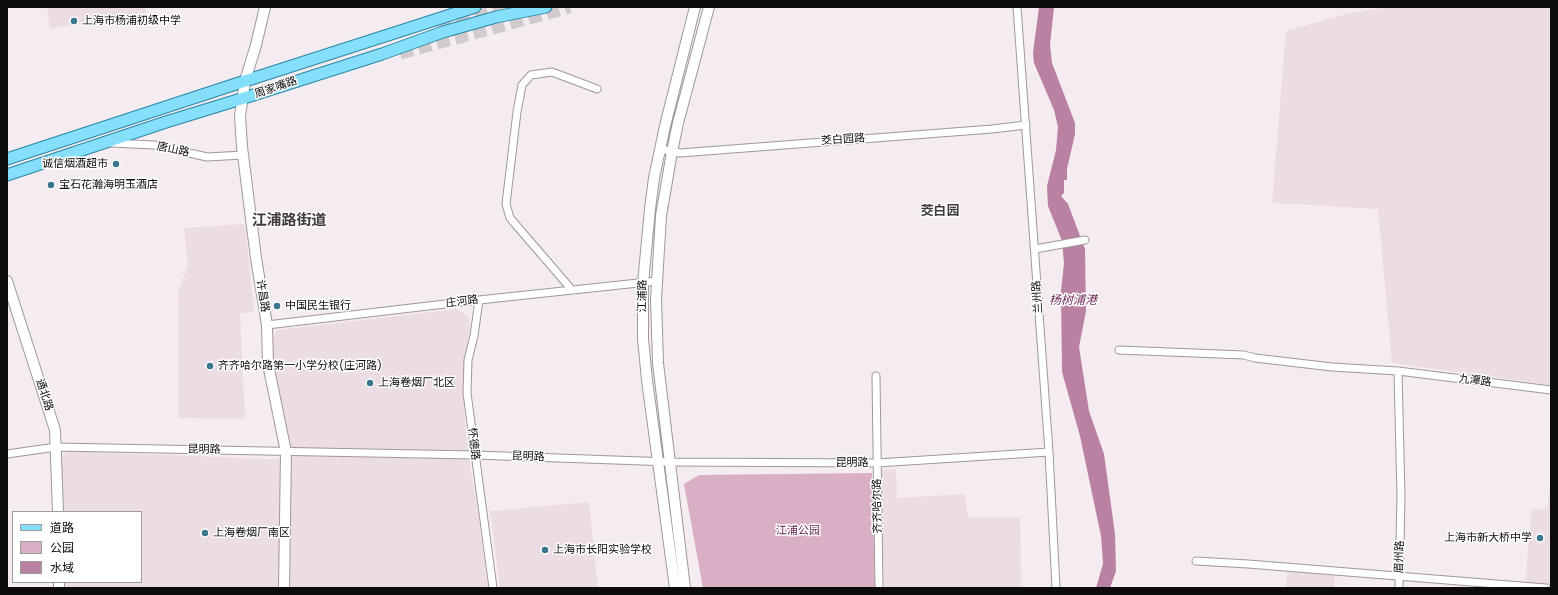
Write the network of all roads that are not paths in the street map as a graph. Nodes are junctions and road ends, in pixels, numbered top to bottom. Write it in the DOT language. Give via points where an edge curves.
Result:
graph roads {
  1 [pos="265,7"];
  2 [pos="475,7"];
  3 [pos="546,7"];
  4 [pos="696,7"];
  5 [pos="709,7"];
  6 [pos="1017,7"];
  7 [pos="245,80"];
  8 [pos="598,89"];
  9 [pos="242,99"];
  10 [pos="1026,125"];
  11 [pos="103,142"];
  12 [pos="660,149"];
  13 [pos="672,152"];
  14 [pos="243,155"];
  15 [pos="7,159"];
  16 [pos="7,175"];
  17 [pos="1085,240"];
  18 [pos="1035,249"];
  19 [pos="7,281"];
  20 [pos="657,281"];
  21 [pos="643,283"];
  22 [pos="572,290"];
  23 [pos="479,300"];
  24 [pos="267,325"];
  25 [pos="1119,350"];
  26 [pos="1398,371"];
  27 [pos="876,376"];
  28 [pos="1551,390"];
  29 [pos="56,447"];
  30 [pos="286,452"];
  31 [pos="1050,452"];
  32 [pos="7,454"];
  33 [pos="475,455"];
  34 [pos="658,462"];
  35 [pos="670,462"];
  36 [pos="877,463"];
  37 [pos="58,511"];
  38 [pos="1196,561"];
  39 [pos="1399,576"];
  40 [pos="284,588"];
  41 [pos="493,588"];
  42 [pos="675,588"];
  43 [pos="686,588"];
  44 [pos="879,588"];
  45 [pos="1056,588"];
  46 [pos="1399,588"];
  47 [pos="1546,588"];
  1 -- 7 [label="main road, 许昌路"];
  2 -- 7 [label="main road, 周家嘴路"];
  3 -- 9 [label="main road, 周家嘴路" via="496,17 443,32"];
  4 -- 12 [label="main road, 江浦路"];
  5 -- 13 [label="main road, 江浦路"];
  6 -- 10 [label="street, 兰州路"];
  7 -- 9 [label="main road, 许昌路"];
  7 -- 15 [label="main road, 周家嘴路"];
  8 -- 22 [label="street" via="552,72 531,75 522,86 517,112 506,204 510,218"];
  9 -- 11 [label="main road, 周家嘴路"];
  9 -- 14 [label="main road, 许昌路" via="240,116"];
  10 -- 13 [label="street, 茭白园路"];
  10 -- 18 [label="street, 兰州路"];
  11 -- 14 [label="street, 唐山路" via="154,145 207,156"];
  11 -- 16 [label="main road, 周家嘴路"];
  12 -- 13 [label="street, 茭白园路"];
  12 -- 21 [label="main road, 江浦路" via="650,208"];
  13 -- 20 [label="main road, 江浦路" via="661,216"];
  14 -- 24 [label="main road, 许昌路"];
  17 -- 18 [label="street"];
  18 -- 31 [label="street, 兰州路"];
  19 -- 29 [label="main road, 通北路" via="55,430"];
  20 -- 21 [label="street, 庄河路"];
  20 -- 35 [label="main road, 江浦路" via="656,336"];
  21 -- 22 [label="street, 庄河路"];
  21 -- 34 [label="main road, 江浦路" via="643,339"];
  22 -- 23 [label="street, 庄河路"];
  23 -- 24 [label="street, 庄河路"];
  23 -- 33 [label="street, 怀德路" via="467,373"];
  24 -- 30 [label="main road, 许昌路" via="268,364"];
  25 -- 26 [label="street, 九潭路" via="1244,355 1332,367"];
  26 -- 28 [label="street, 九潭路"];
  26 -- 39 [label="street, 眉州路" via="1401,526"];
  27 -- 36 [label="street, 齐齐哈尔路"];
  29 -- 30 [label="street, 昆明路"];
  29 -- 32 [label="street, 昆明路"];
  29 -- 37 [label="main road, 通北路"];
  30 -- 33 [label="street, 昆明路"];
  30 -- 40 [label="main road, 许昌路"];
  31 -- 36 [label="street, 昆明路"];
  31 -- 45 [label="street, 兰州路"];
  33 -- 34 [label="street, 昆明路"];
  33 -- 41 [label="street, 怀德路"];
  34 -- 35 [label="street, 昆明路"];
  34 -- 42 [label="main road, 江浦路"];
  35 -- 36 [label="street, 昆明路"];
  35 -- 43 [label="main road, 江浦路"];
  36 -- 44 [label="street, 齐齐哈尔路"];
  38 -- 39 [label="street"];
  39 -- 46 [label="street, 眉州路"];
  39 -- 47 [label="street"];
}
